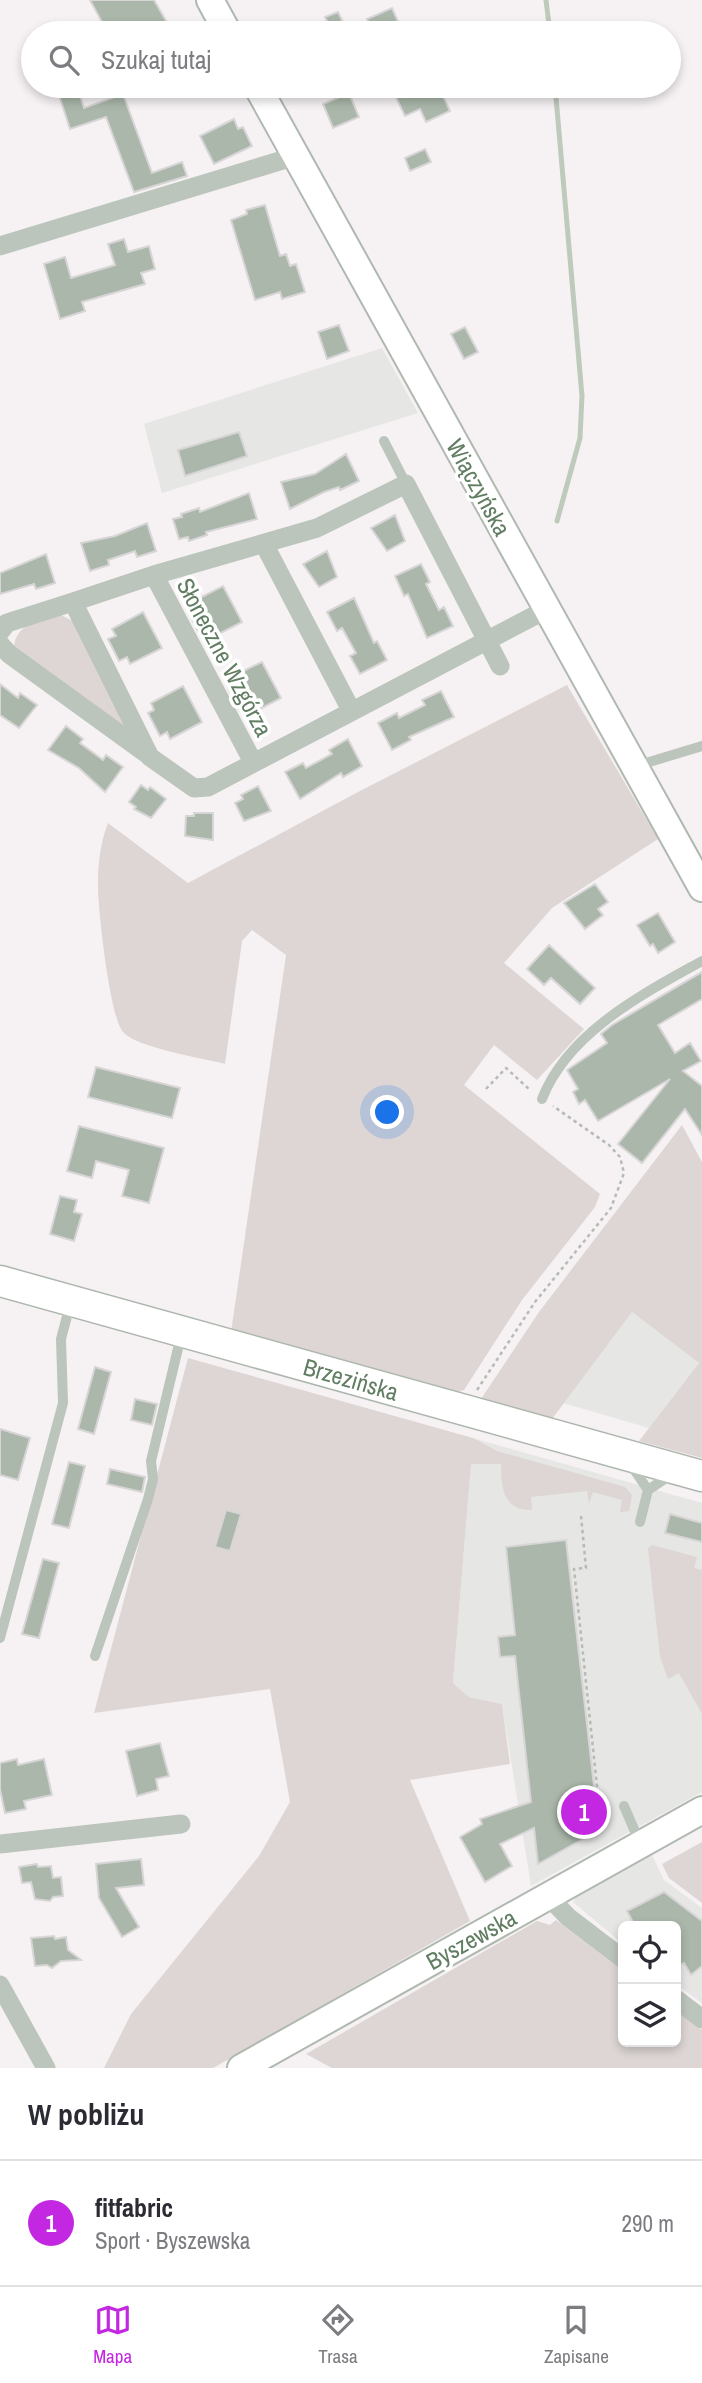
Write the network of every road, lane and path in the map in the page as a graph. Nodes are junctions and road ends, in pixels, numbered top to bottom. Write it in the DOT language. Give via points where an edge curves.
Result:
graph roads {
  1 [pos="210,0"];
  2 [pos="221,21"];
  3 [pos="264,98"];
  4 [pos="296,156"];
  5 [pos="0,246"];
  6 [pos="384,441"];
  7 [pos="406,484"];
  8 [pos="264,544"];
  9 [pos="154,575"];
  10 [pos="73,602"];
  11 [pos="547,609"];
  12 [pos="0,632"];
  13 [pos="485,639"];
  14 [pos="0,644"];
  15 [pos="499,666"];
  16 [pos="351,710"];
  17 [pos="702,746"];
  18 [pos="150,757"];
  19 [pos="253,762"];
  20 [pos="635,767"];
  21 [pos="702,888"];
  22 [pos="702,961"];
  23 [pos="486,1089"];
  24 [pos="542,1099"];
  25 [pos="0,1282"];
  26 [pos="71,1301"];
  27 [pos="182,1332"];
  28 [pos="464,1410"];
  29 [pos="621,1453"];
  30 [pos="692,1473"];
  31 [pos="648,1490"];
  32 [pos="581,1516"];
  33 [pos="640,1522"];
  34 [pos="0,1638"];
  35 [pos="95,1656"];
  36 [pos="624,1806"];
  37 [pos="702,1810"];
  38 [pos="613,1813"];
  39 [pos="181,1824"];
  40 [pos="0,1844"];
  41 [pos="641,1844"];
  42 [pos="548,1896"];
  43 [pos="618,1955"];
  44 [pos="0,1985"];
  45 [pos="681,2003"];
  46 [pos="702,2019"];
  47 [pos="46,2068"];
  48 [pos="241,2068"];
  1 -- 2 [label="street"];
  3 -- 4 [label="street, Wiączyńska"];
  4 -- 5 [label="street"];
  4 -- 11 [label="street, Wiączyńska"];
  6 -- 7 [label="lane"];
  7 -- 8 [label="street, Słoneczne Wzgórza" via="331,523"];
  7 -- 13 [label="street"];
  8 -- 9 [label="street, Słoneczne Wzgórza"];
  8 -- 16 [label="street"];
  9 -- 10 [label="street, Słoneczne Wzgórza"];
  9 -- 19 [label="street, Słoneczne Wzgórza"];
  10 -- 12 [label="street, Słoneczne Wzgórza" via="7,623"];
  10 -- 18 [label="street, Słoneczne Wzgórza"];
  11 -- 13 [label="street, Słoneczne Wzgórza"];
  11 -- 20 [label="street, Wiączyńska"];
  13 -- 15 [label="street"];
  13 -- 16 [label="street, Słoneczne Wzgórza"];
  14 -- 18 [label="street, Słoneczne Wzgórza"];
  16 -- 19 [label="street, Słoneczne Wzgórza"];
  17 -- 20 [label="lane"];
  18 -- 19 [label="street, Słoneczne Wzgórza" via="194,788 208,787"];
  20 -- 21 [label="street, Wiączyńska"];
  22 -- 24 [label="lane" via="610,1016 555,1070"];
  23 -- 24 [label="path" via="506,1068"];
  24 -- 28 [label="path" via="609,1145 620,1157 624,1173 611,1208 536,1302"];
  25 -- 26 [label="main road, Brzezińska"];
  26 -- 27 [label="main road, Brzezińska"];
  26 -- 34 [label="lane" via="61,1339 63,1403"];
  27 -- 28 [label="main road, Brzezińska"];
  27 -- 35 [label="lane" via="151,1461 148,1499"];
  28 -- 29 [label="main road, Brzezińska"];
  29 -- 30 [label="main road, Brzezińska"];
  29 -- 31 [label="lane"];
  30 -- 31 [label="lane"];
  31 -- 33 [label="lane"];
  32 -- 38 [label="path" via="586,1568 574,1569 599,1805 612,1804"];
  36 -- 41 [label="lane"];
  37 -- 41 [label="street, Byszewska"];
  39 -- 40 [label="street"];
  41 -- 42 [label="street, Byszewska"];
  42 -- 43 [label="street"];
  42 -- 48 [label="street, Byszewska"];
  44 -- 47 [label="street"];
  45 -- 46 [label="street"];
}
